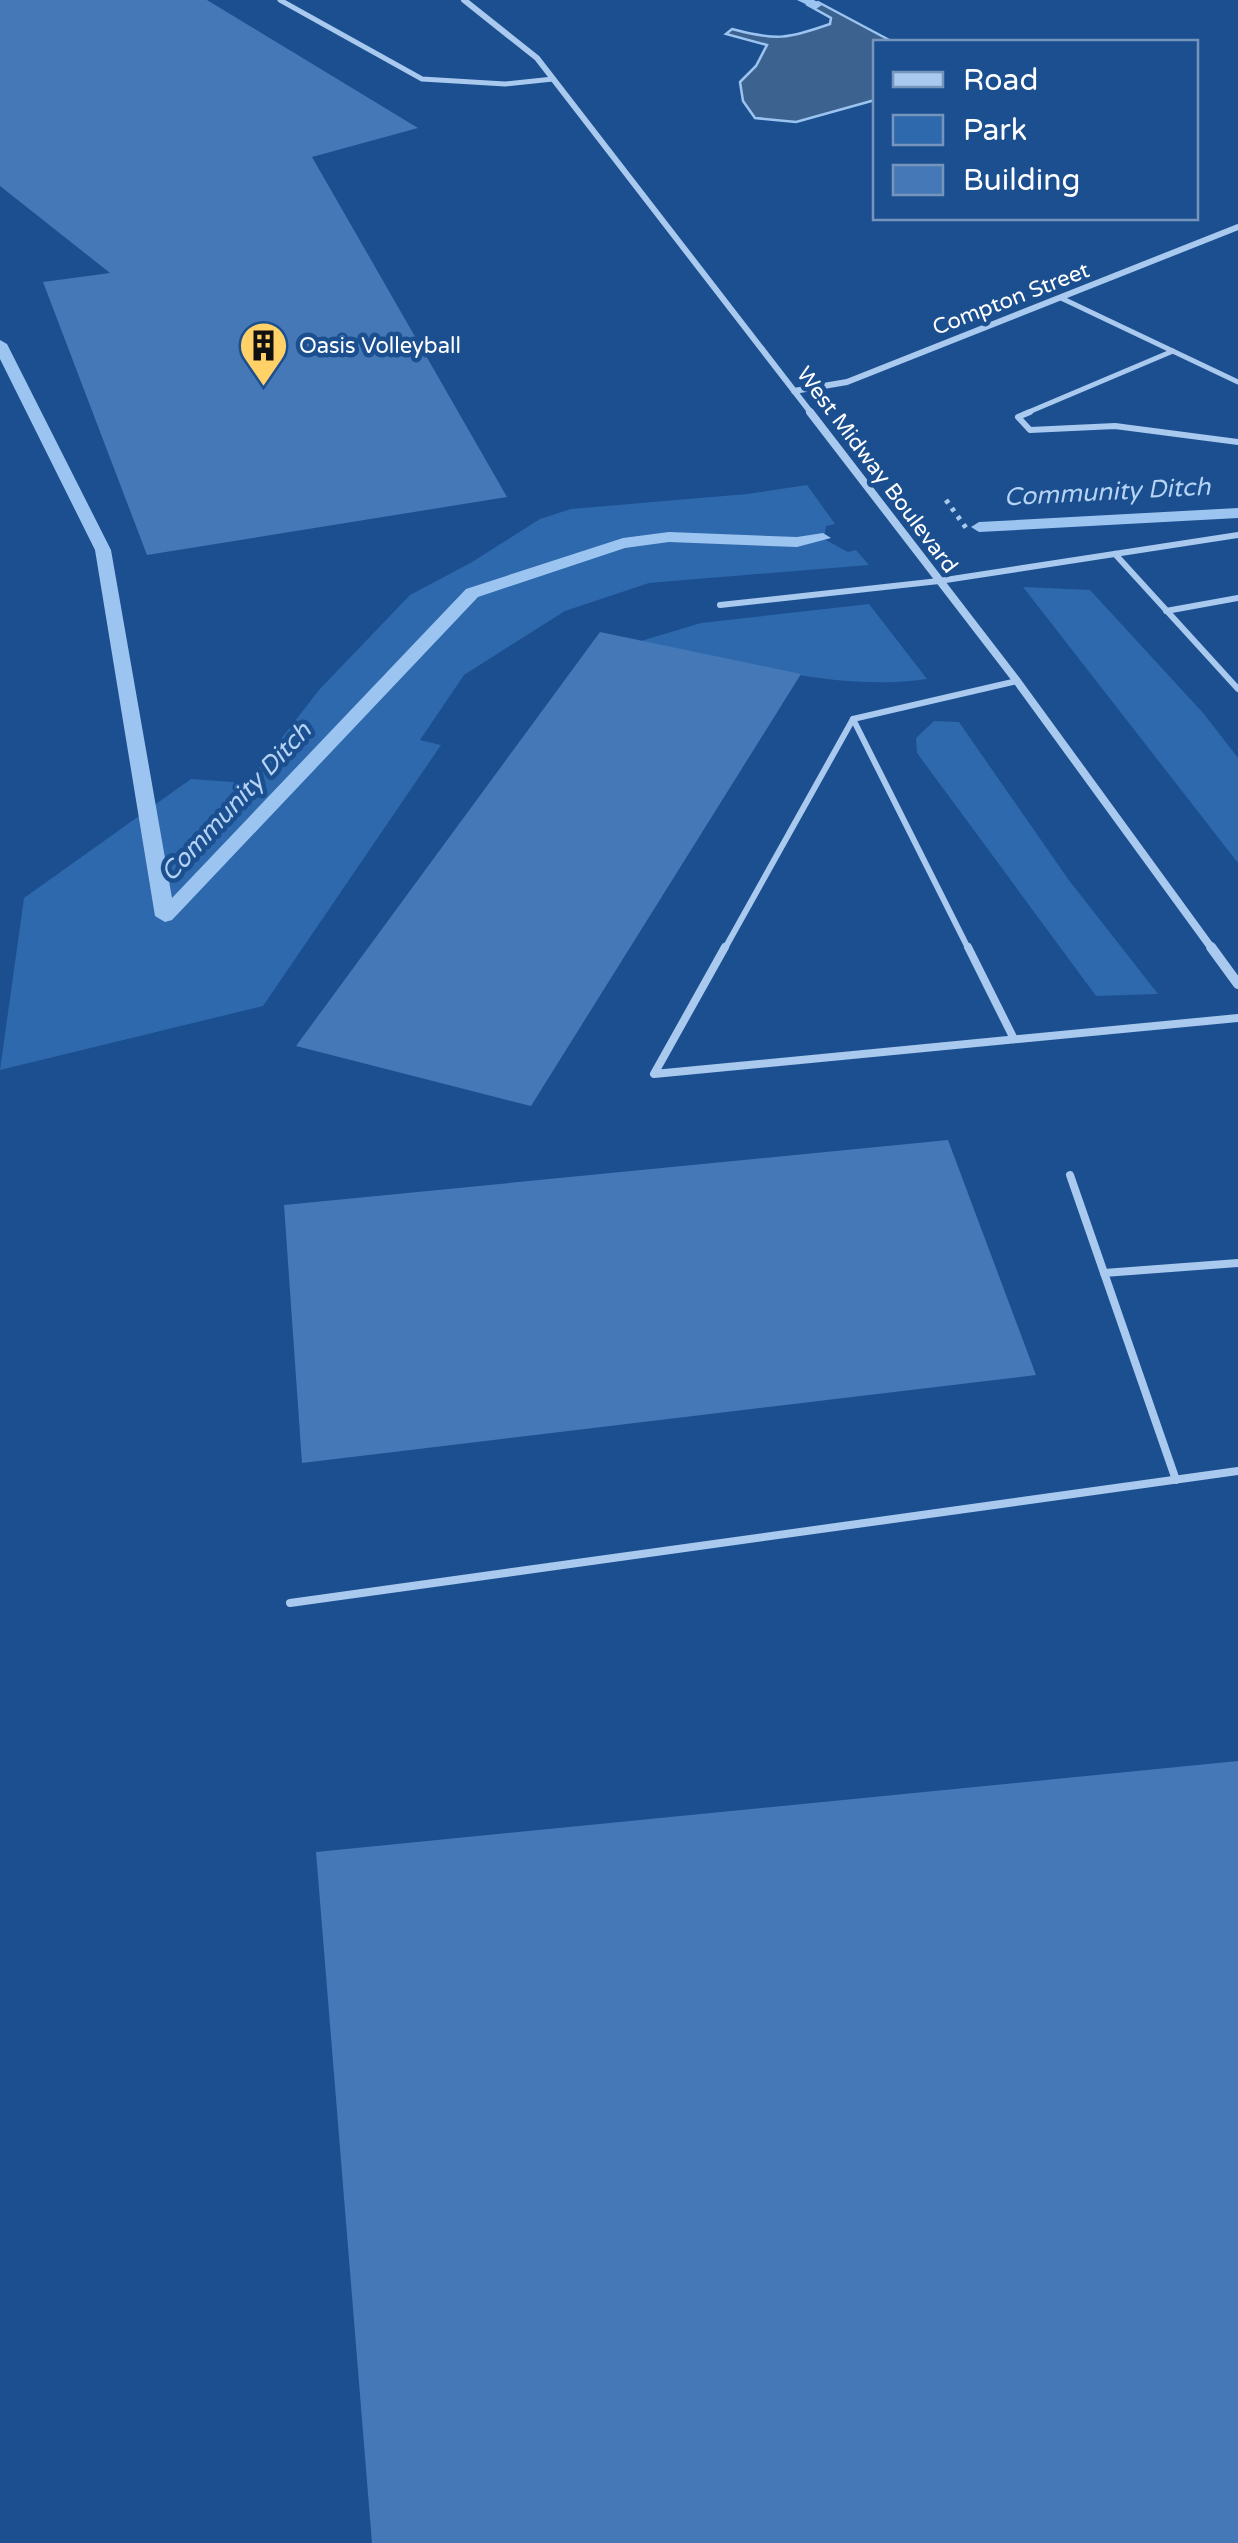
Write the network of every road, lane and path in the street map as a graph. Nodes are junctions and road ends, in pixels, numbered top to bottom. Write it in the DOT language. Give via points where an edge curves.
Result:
graph roads {
  1 [pos="280,0"];
  2 [pos="464,0"];
  3 [pos="553,78"];
  4 [pos="1238,228"];
  5 [pos="1061,298"];
  6 [pos="1173,351"];
  7 [pos="1238,382"];
  8 [pos="794,392"];
  9 [pos="1238,442"];
  10 [pos="946,500"];
  11 [pos="1238,535"];
  12 [pos="979,545"];
  13 [pos="1115,554"];
  14 [pos="939,580"];
  15 [pos="1238,598"];
  16 [pos="720,605"];
  17 [pos="1166,611"];
  18 [pos="1017,681"];
  19 [pos="1238,689"];
  20 [pos="854,719"];
  21 [pos="1238,984"];
  22 [pos="1238,1018"];
  23 [pos="1014,1039"];
  24 [pos="1070,1176"];
  25 [pos="1238,1263"];
  26 [pos="1104,1273"];
  27 [pos="1238,1471"];
  28 [pos="1176,1480"];
  29 [pos="290,1603"];
  1 -- 3 [label="lane" via="422,80 505,84"];
  2 -- 3 [label="street, West Midway Boulevard" via="522,43"];
  3 -- 8 [label="street, West Midway Boulevard"];
  4 -- 5 [label="street, Compton Street"];
  5 -- 6 [label="lane"];
  5 -- 8 [label="street, Compton Street" via="847,382"];
  6 -- 7 [label="lane"];
  6 -- 9 [label="lane" via="1018,417 1030,430 1116,426"];
  8 -- 14 [label="street, West Midway Boulevard"];
  10 -- 12 [label="path"];
  11 -- 13 [label="lane"];
  13 -- 14 [label="lane"];
  13 -- 17 [label="lane"];
  14 -- 16 [label="lane"];
  14 -- 18 [label="street, West Midway Boulevard"];
  15 -- 17 [label="lane"];
  17 -- 19 [label="lane"];
  18 -- 20 [label="lane"];
  18 -- 21 [label="street, West Midway Boulevard"];
  20 -- 23 [label="lane"];
  20 -- 23 [label="lane" via="654,1074"];
  22 -- 23 [label="lane"];
  24 -- 26 [label="lane"];
  25 -- 26 [label="lane"];
  26 -- 28 [label="lane"];
  27 -- 28 [label="lane"];
  28 -- 29 [label="lane"];
}
